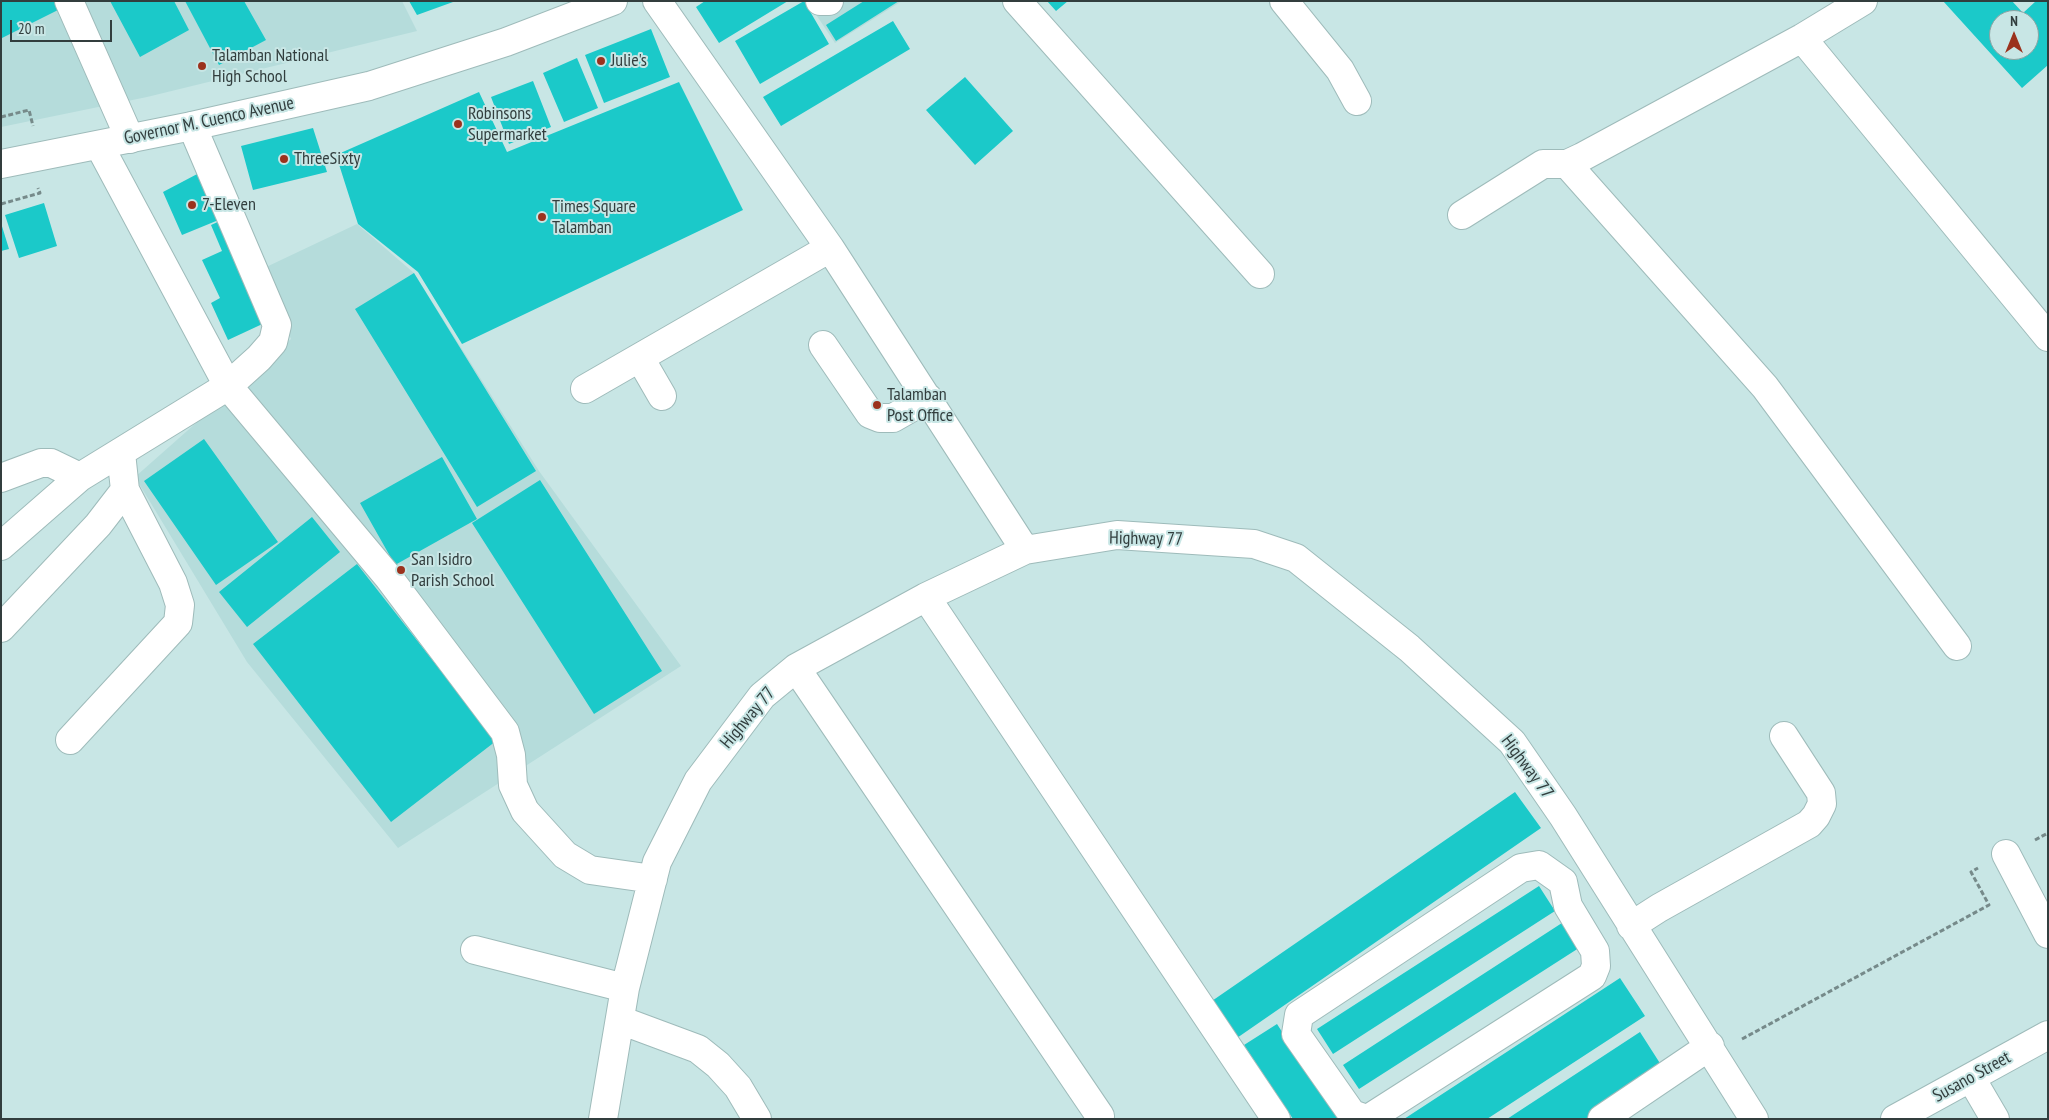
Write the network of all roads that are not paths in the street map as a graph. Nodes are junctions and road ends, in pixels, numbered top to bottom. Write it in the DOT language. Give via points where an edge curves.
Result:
graph roads {
  1 [pos="69,1"];
  2 [pos="613,1"];
  3 [pos="657,1"];
  4 [pos="820,1"];
  5 [pos="829,1"];
  6 [pos="1018,1"];
  7 [pos="1284,1"];
  8 [pos="1863,1"];
  9 [pos="1802,38"];
  10 [pos="1357,101"];
  11 [pos="192,126"];
  12 [pos="130,138"];
  13 [pos="99,145"];
  14 [pos="1,164"];
  15 [pos="1567,164"];
  16 [pos="1462,215"];
  17 [pos="830,248"];
  18 [pos="1260,274"];
  19 [pos="2048,337"];
  20 [pos="824,345"];
  21 [pos="640,358"];
  22 [pos="228,386"];
  23 [pos="585,389"];
  24 [pos="662,396"];
  25 [pos="928,398"];
  26 [pos="121,453"];
  27 [pos="80,477"];
  28 [pos="1,478"];
  29 [pos="125,490"];
  30 [pos="1,546"];
  31 [pos="1025,550"];
  32 [pos="926,597"];
  33 [pos="1,628"];
  34 [pos="1957,646"];
  35 [pos="796,668"];
  36 [pos="1784,736"];
  37 [pos="70,740"];
  38 [pos="2006,854"];
  39 [pos="1592,861"];
  40 [pos="653,879"];
  41 [pos="1563,882"];
  42 [pos="1631,926"];
  43 [pos="2048,934"];
  44 [pos="475,950"];
  45 [pos="625,988"];
  46 [pos="620,1020"];
  47 [pos="2048,1035"];
  48 [pos="1712,1050"];
  49 [pos="1971,1078"];
  50 [pos="1100,1116"];
  51 [pos="1750,1117"];
  52 [pos="603,1119"];
  53 [pos="757,1119"];
  54 [pos="1276,1119"];
  55 [pos="1367,1119"];
  56 [pos="1602,1119"];
  57 [pos="1895,1119"];
  58 [pos="1995,1119"];
  1 -- 12 [label="street"];
  2 -- 11 [label="street, Governor M. Cuenco Avenue" via="506,42 368,86"];
  3 -- 17 [label="street"];
  4 -- 5 [label="street"];
  6 -- 18 [label="street"];
  7 -- 10 [label="street" via="1340,70"];
  8 -- 9 [label="street"];
  9 -- 15 [label="street"];
  9 -- 19 [label="street"];
  11 -- 12 [label="street, Governor M. Cuenco Avenue"];
  11 -- 22 [label="street" via="277,325 273,342"];
  12 -- 13 [label="street, Governor M. Cuenco Avenue"];
  13 -- 14 [label="street, Governor M. Cuenco Avenue"];
  13 -- 22 [label="street"];
  15 -- 16 [label="street" via="1543,164"];
  15 -- 34 [label="street" via="1765,387"];
  17 -- 21 [label="street"];
  17 -- 25 [label="street"];
  20 -- 25 [label="street" via="870,414 893,418"];
  21 -- 23 [label="street"];
  21 -- 24 [label="street"];
  22 -- 26 [label="street"];
  22 -- 40 [label="street" via="389,578 505,732 513,785 525,811 565,855 590,870"];
  25 -- 31 [label="street"];
  26 -- 27 [label="street"];
  26 -- 29 [label="street"];
  27 -- 28 [label="street" via="51,463 41,463"];
  27 -- 30 [label="street"];
  29 -- 33 [label="street" via="98,525"];
  29 -- 37 [label="street" via="173,583 180,605 178,624"];
  31 -- 32 [label="street, Highway 77"];
  31 -- 39 [label="street, Highway 77" via="1117,536 1254,544 1296,558 1408,648 1512,742"];
  32 -- 35 [label="street, Highway 77"];
  32 -- 54 [label="street"];
  35 -- 40 [label="street, Highway 77" via="762,696 698,781 657,862"];
  35 -- 50 [label="street"];
  36 -- 42 [label="street" via="1820,793 1822,804 1816,816 1809,824"];
  38 -- 43 [label="street"];
  39 -- 41 [label="street"];
  39 -- 42 [label="street, Highway 77"];
  40 -- 45 [label="street, Highway 77"];
  41 -- 55 [label="street" via="1568,906 1595,951 1596,966 1592,976"];
  41 -- 55 [label="street" via="1539,865 1521,868 1299,1015 1296,1034 1352,1114"];
  42 -- 48 [label="street, Highway 77"];
  44 -- 45 [label="street"];
  45 -- 46 [label="street, Highway 77"];
  46 -- 52 [label="street, Highway 77"];
  46 -- 53 [label="street" via="698,1049 738,1088"];
  47 -- 49 [label="street, Susano Street"];
  48 -- 51 [label="street, Highway 77"];
  48 -- 56 [label="street"];
  49 -- 57 [label="street, Susano Street"];
  49 -- 58 [label="street"];
}
